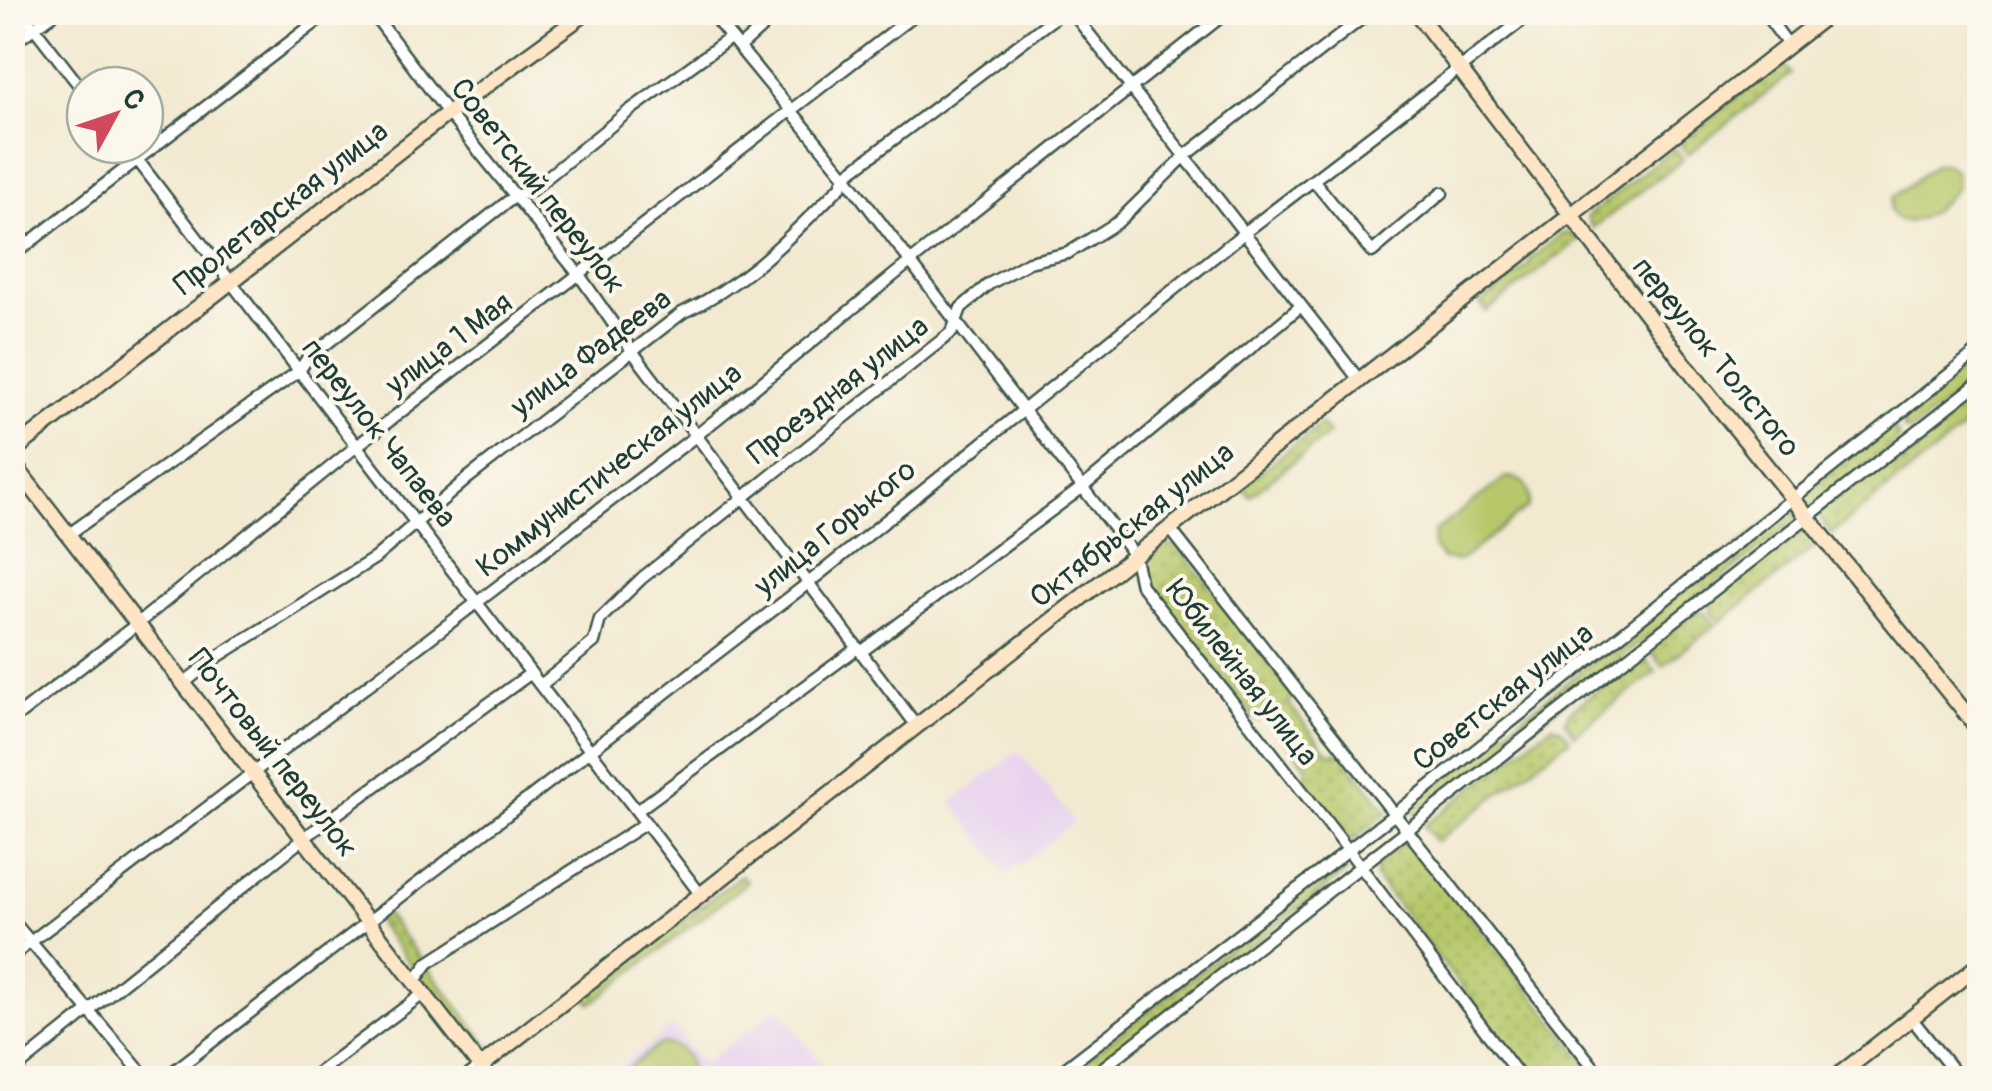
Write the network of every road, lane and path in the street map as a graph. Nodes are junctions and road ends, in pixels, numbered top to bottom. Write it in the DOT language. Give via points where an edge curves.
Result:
graph roads {
  1 [pos="22,12"];
  2 [pos="56,12"];
  3 [pos="329,12"];
  4 [pos="372,12"];
  5 [pos="587,12"];
  6 [pos="710,12"];
  7 [pos="779,12"];
  8 [pos="918,12"];
  9 [pos="1062,12"];
  10 [pos="1072,12"];
  11 [pos="1228,12"];
  12 [pos="1370,12"];
  13 [pos="1416,12"];
  14 [pos="1533,12"];
  15 [pos="1764,12"];
  16 [pos="1832,12"];
  17 [pos="34,28"];
  18 [pos="730,38"];
  19 [pos="12,44"];
  20 [pos="1789,46"];
  21 [pos="740,47"];
  22 [pos="65,67"];
  23 [pos="1460,70"];
  24 [pos="1131,88"];
  25 [pos="790,110"];
  26 [pos="448,114"];
  27 [pos="165,141"];
  28 [pos="1184,156"];
  29 [pos="134,165"];
  30 [pos="140,165"];
  31 [pos="844,176"];
  32 [pos="1314,180"];
  33 [pos="1442,193"];
  34 [pos="515,196"];
  35 [pos="1571,216"];
  36 [pos="1244,234"];
  37 [pos="12,256"];
  38 [pos="910,262"];
  39 [pos="580,276"];
  40 [pos="230,282"];
  41 [pos="1300,306"];
  42 [pos="956,320"];
  43 [pos="1980,350"];
  44 [pos="632,351"];
  45 [pos="299,370"];
  46 [pos="1360,381"];
  47 [pos="1980,382"];
  48 [pos="1021,409"];
  49 [pos="696,436"];
  50 [pos="358,445"];
  51 [pos="12,452"];
  52 [pos="12,462"];
  53 [pos="1083,487"];
  54 [pos="744,495"];
  55 [pos="1793,498"];
  56 [pos="1808,517"];
  57 [pos="418,523"];
  58 [pos="1171,530"];
  59 [pos="68,534"];
  60 [pos="1136,558"];
  61 [pos="807,584"];
  62 [pos="478,603"];
  63 [pos="138,624"];
  64 [pos="858,651"];
  65 [pos="531,673"];
  66 [pos="184,684"];
  67 [pos="541,685"];
  68 [pos="12,720"];
  69 [pos="917,726"];
  70 [pos="1980,732"];
  71 [pos="590,749"];
  72 [pos="253,772"];
  73 [pos="638,810"];
  74 [pos="1396,813"];
  75 [pos="646,822"];
  76 [pos="1408,829"];
  77 [pos="304,838"];
  78 [pos="1348,850"];
  79 [pos="1361,868"];
  80 [pos="701,895"];
  81 [pos="12,920"];
  82 [pos="369,921"];
  83 [pos="31,943"];
  84 [pos="12,956"];
  85 [pos="1980,964"];
  86 [pos="418,988"];
  87 [pos="89,1008"];
  88 [pos="1912,1019"];
  89 [pos="12,1072"];
  90 [pos="484,1073"];
  91 [pos="146,1078"];
  92 [pos="165,1078"];
  93 [pos="312,1078"];
  94 [pos="465,1078"];
  95 [pos="1053,1078"];
  96 [pos="1090,1078"];
  97 [pos="1521,1078"];
  98 [pos="1602,1078"];
  99 [pos="1835,1078"];
  100 [pos="1960,1078"];
  1 -- 17 [label="street"];
  2 -- 17 [label="street"];
  3 -- 27 [label="street"];
  4 -- 26 [label="street, Советский переулок"];
  5 -- 26 [label="street, Пролетарская улица"];
  6 -- 18 [label="street, Юбилейная улица"];
  7 -- 21 [label="street"];
  8 -- 25 [label="street, улица 1 Мая"];
  9 -- 31 [label="street, улица Фадеева"];
  10 -- 24 [label="street"];
  11 -- 24 [label="street, Коммунистическая улица"];
  12 -- 28 [label="street, Проездная улица"];
  13 -- 23 [label="street, переулок Толстого"];
  14 -- 23 [label="street, улица Горького"];
  15 -- 20 [label="street"];
  16 -- 20 [label="street, Октябрьская улица"];
  17 -- 19 [label="street"];
  17 -- 22 [label="street"];
  18 -- 21 [label="street, Юбилейная улица"];
  18 -- 34 [label="street" via="529,192"];
  20 -- 35 [label="street, Октябрьская улица"];
  21 -- 25 [label="street, Юбилейная улица"];
  23 -- 32 [label="street, улица Горького"];
  23 -- 35 [label="street, переулок Толстого"];
  24 -- 28 [label="street"];
  24 -- 38 [label="street, Коммунистическая улица"];
  25 -- 31 [label="street, Юбилейная улица"];
  25 -- 39 [label="street, улица 1 Мая"];
  26 -- 34 [label="street, Советский переулок"];
  26 -- 40 [label="street, Пролетарская улица"];
  28 -- 36 [label="street"];
  28 -- 42 [label="street, Проездная улица" via="1118,222 1068,254 1029,262 989,284"];
  29 -- 37 [label="street"];
  30 -- 40 [label="street, переулок Чапаева"];
  31 -- 38 [label="street, Юбилейная улица"];
  31 -- 44 [label="street, улица Фадеева" via="765,261"];
  32 -- 33 [label="street" via="1372,252"];
  32 -- 36 [label="street, улица Горького"];
  34 -- 39 [label="street, Советский переулок"];
  34 -- 45 [label="street"];
  35 -- 46 [label="street, Октябрьская улица"];
  35 -- 55 [label="street, переулок Толстого"];
  36 -- 41 [label="street"];
  36 -- 48 [label="street, улица Горького"];
  38 -- 42 [label="street, Юбилейная улица"];
  38 -- 49 [label="street, Коммунистическая улица"];
  39 -- 44 [label="street, Советский переулок"];
  39 -- 50 [label="street, улица 1 Мая"];
  40 -- 45 [label="street, переулок Чапаева"];
  40 -- 51 [label="street, Пролетарская улица"];
  41 -- 46 [label="street"];
  41 -- 53 [label="street"];
  42 -- 48 [label="street, Юбилейная улица"];
  42 -- 54 [label="street, Проездная улица" via="952,332"];
  43 -- 55 [label="street, Советская улица"];
  44 -- 49 [label="street, Советский переулок"];
  44 -- 57 [label="street, улица Фадеева"];
  45 -- 50 [label="street, переулок Чапаева"];
  45 -- 59 [label="street"];
  46 -- 58 [label="street, Октябрьская улица"];
  47 -- 56 [label="street, Советская улица"];
  48 -- 53 [label="street, Юбилейная улица"];
  48 -- 61 [label="street, улица Горького"];
  49 -- 54 [label="street, Советский переулок"];
  49 -- 62 [label="street, Коммунистическая улица"];
  50 -- 57 [label="street, переулок Чапаева"];
  50 -- 63 [label="street, улица 1 Мая"];
  52 -- 59 [label="street, Почтовый переулок"];
  53 -- 60 [label="street, Юбилейная улица"];
  53 -- 64 [label="street"];
  54 -- 61 [label="street, Советский переулок"];
  54 -- 67 [label="street, Проездная улица" via="642,578 600,619 594,642"];
  55 -- 56 [label="street, переулок Толстого"];
  55 -- 74 [label="street, Советская улица"];
  56 -- 70 [label="street, переулок Толстого"];
  56 -- 76 [label="street, Советская улица"];
  57 -- 62 [label="street, переулок Чапаева"];
  57 -- 66 [label="street, улица Фадеева"];
  58 -- 60 [label="street, Октябрьская улица"];
  58 -- 74 [label="street, Юбилейная улица"];
  59 -- 63 [label="street, Почтовый переулок"];
  60 -- 69 [label="street, Октябрьская улица"];
  60 -- 78 [label="street, Юбилейная улица" via="1142,585"];
  61 -- 64 [label="street, Советский переулок"];
  61 -- 71 [label="street, улица Горького"];
  62 -- 65 [label="street, переулок Чапаева"];
  62 -- 72 [label="street, Коммунистическая улица"];
  63 -- 66 [label="street, Почтовый переулок"];
  63 -- 68 [label="street, улица 1 Мая"];
  64 -- 69 [label="street, Советский переулок"];
  64 -- 73 [label="street"];
  65 -- 67 [label="street, переулок Чапаева"];
  65 -- 77 [label="street"];
  66 -- 72 [label="street, Почтовый переулок"];
  67 -- 71 [label="street, переулок Чапаева"];
  69 -- 80 [label="street, Октябрьская улица"];
  71 -- 73 [label="street, переулок Чапаева"];
  71 -- 82 [label="street, улица Горького"];
  72 -- 77 [label="street, Почтовый переулок"];
  72 -- 83 [label="street, Коммунистическая улица"];
  73 -- 75 [label="street, переулок Чапаева"];
  74 -- 76 [label="street, Юбилейная улица"];
  74 -- 78 [label="street, Советская улица"];
  75 -- 80 [label="street, переулок Чапаева"];
  75 -- 86 [label="street" via="428,963"];
  76 -- 79 [label="street, Советская улица"];
  76 -- 98 [label="street, Юбилейная улица"];
  77 -- 82 [label="street, Почтовый переулок"];
  77 -- 87 [label="street"];
  78 -- 79 [label="street, Юбилейная улица"];
  78 -- 95 [label="street, Советская улица"];
  79 -- 96 [label="street, Советская улица"];
  79 -- 97 [label="street, Юбилейная улица"];
  80 -- 90 [label="street, Октябрьская улица"];
  81 -- 83 [label="street"];
  82 -- 86 [label="street, Почтовый переулок"];
  82 -- 92 [label="street, улица Горького"];
  83 -- 84 [label="street, Коммунистическая улица"];
  83 -- 87 [label="street"];
  85 -- 88 [label="street"];
  86 -- 90 [label="street, Почтовый переулок"];
  86 -- 93 [label="street"];
  87 -- 89 [label="street"];
  87 -- 91 [label="street"];
  88 -- 99 [label="street"];
  88 -- 100 [label="street"];
  90 -- 94 [label="street, Октябрьская улица"];
}
